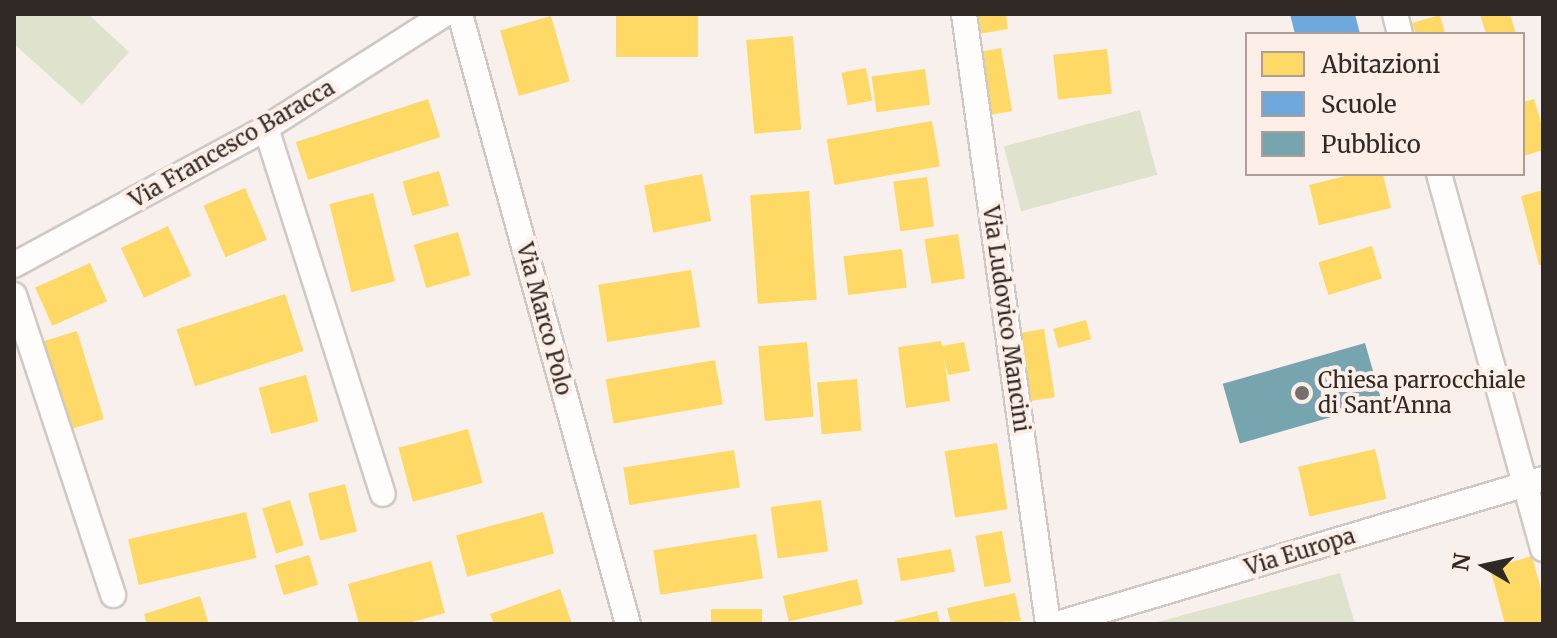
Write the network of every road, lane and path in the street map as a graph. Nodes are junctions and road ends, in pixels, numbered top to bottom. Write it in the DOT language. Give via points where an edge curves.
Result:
graph roads {
  1 [pos="445,14"];
  2 [pos="460,14"];
  3 [pos="964,14"];
  4 [pos="266,128"];
  5 [pos="1440,176"];
  6 [pos="14,265"];
  7 [pos="14,295"];
  8 [pos="1534,482"];
  9 [pos="383,494"];
  10 [pos="1543,549"];
  11 [pos="113,595"];
  12 [pos="628,624"];
  13 [pos="1048,624"];
  14 [pos="1059,624"];
  1 -- 4 [label="street, Via Francesco Baracca"];
  2 -- 12 [label="street, Via Marco Polo"];
  3 -- 13 [label="street, Via Ludovico Mancini"];
  4 -- 6 [label="street, Via Francesco Baracca"];
  4 -- 9 [label="street"];
  5 -- 8 [label="street"];
  7 -- 11 [label="street"];
  8 -- 10 [label="street"];
  8 -- 14 [label="street, Via Europa"];
}
